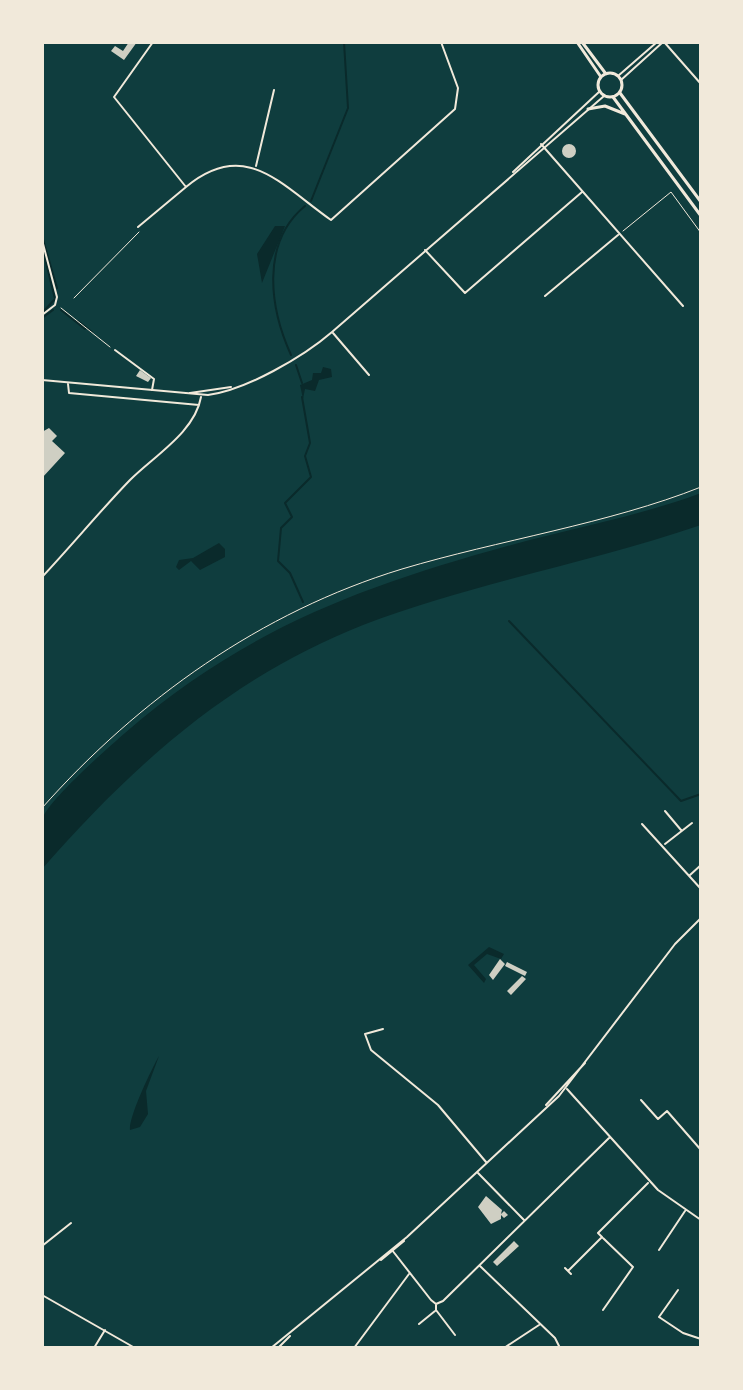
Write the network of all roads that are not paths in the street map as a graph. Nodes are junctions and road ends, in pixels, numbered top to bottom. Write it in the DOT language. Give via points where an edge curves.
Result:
graph roads {
  1 [pos="153,42"];
  2 [pos="441,42"];
  3 [pos="579,42"];
  4 [pos="657,42"];
  5 [pos="663,42"];
  6 [pos="604,76"];
  7 [pos="618,76"];
  8 [pos="621,80"];
  9 [pos="701,84"];
  10 [pos="274,90"];
  11 [pos="600,91"];
  12 [pos="620,93"];
  13 [pos="604,96"];
  14 [pos="613,97"];
  15 [pos="588,109"];
  16 [pos="625,114"];
  17 [pos="542,146"];
  18 [pos="255,168"];
  19 [pos="186,187"];
  20 [pos="582,192"];
  21 [pos="701,202"];
  22 [pos="701,216"];
  23 [pos="138,227"];
  24 [pos="619,234"];
  25 [pos="42,240"];
  26 [pos="425,250"];
  27 [pos="545,296"];
  28 [pos="683,306"];
  29 [pos="42,315"];
  30 [pos="332,332"];
  31 [pos="115,350"];
  32 [pos="369,375"];
  33 [pos="42,380"];
  34 [pos="68,382"];
  35 [pos="152,390"];
  36 [pos="201,394"];
  37 [pos="199,405"];
  38 [pos="701,487"];
  39 [pos="42,577"];
  40 [pos="42,808"];
  41 [pos="665,811"];
  42 [pos="692,823"];
  43 [pos="642,824"];
  44 [pos="682,831"];
  45 [pos="664,845"];
  46 [pos="701,865"];
  47 [pos="689,875"];
  48 [pos="701,889"];
  49 [pos="701,918"];
  50 [pos="383,1029"];
  51 [pos="589,1059"];
  52 [pos="564,1085"];
  53 [pos="567,1089"];
  54 [pos="641,1100"];
  55 [pos="544,1108"];
  56 [pos="609,1138"];
  57 [pos="701,1150"];
  58 [pos="487,1162"];
  59 [pos="477,1172"];
  60 [pos="650,1182"];
  61 [pos="686,1210"];
  62 [pos="701,1220"];
  63 [pos="525,1221"];
  64 [pos="71,1223"];
  65 [pos="602,1237"];
  66 [pos="42,1246"];
  67 [pos="392,1250"];
  68 [pos="659,1250"];
  69 [pos="479,1265"];
  70 [pos="568,1271"];
  71 [pos="409,1273"];
  72 [pos="678,1290"];
  73 [pos="42,1295"];
  74 [pos="436,1304"];
  75 [pos="436,1310"];
  76 [pos="603,1310"];
  77 [pos="419,1324"];
  78 [pos="540,1325"];
  79 [pos="106,1329"];
  80 [pos="293,1332"];
  81 [pos="455,1335"];
  82 [pos="701,1339"];
  83 [pos="94,1348"];
  84 [pos="135,1348"];
  85 [pos="271,1348"];
  86 [pos="278,1348"];
  87 [pos="354,1348"];
  88 [pos="505,1348"];
  89 [pos="560,1348"];
  1 -- 19 [label="street" via="114,97"];
  2 -- 18 [label="street" via="458,92 455,109 331,220"];
  3 -- 6 [label="main road"];
  4 -- 7 [label="street"];
  5 -- 8 [label="street"];
  5 -- 9 [label="street"];
  6 -- 7 [label="main road"];
  6 -- 11 [label="main road"];
  7 -- 8 [label="main road"];
  8 -- 12 [label="main road"];
  10 -- 18 [label="street"];
  11 -- 13 [label="main road"];
  11 -- 17 [label="street"];
  12 -- 14 [label="main road"];
  12 -- 21 [label="main road"];
  13 -- 14 [label="main road"];
  13 -- 15 [label="street"];
  14 -- 16 [label="main road"];
  15 -- 16 [label="main road" via="605,106"];
  15 -- 17 [label="street"];
  16 -- 22 [label="main road"];
  17 -- 20 [label="street"];
  17 -- 26 [label="street"];
  18 -- 19 [label="street" via="220,165"];
  19 -- 23 [label="street"];
  20 -- 24 [label="street"];
  20 -- 26 [label="street" via="465,293"];
  24 -- 27 [label="street"];
  24 -- 28 [label="street"];
  25 -- 29 [label="street" via="56,304"];
  26 -- 30 [label="street"];
  30 -- 32 [label="street"];
  30 -- 36 [label="street" via="303,354 237,385"];
  31 -- 35 [label="street" via="154,379"];
  33 -- 34 [label="street"];
  34 -- 35 [label="street"];
  34 -- 37 [label="street" via="69,393"];
  35 -- 36 [label="street"];
  36 -- 37 [label="street"];
  37 -- 39 [label="street" via="180,433"];
  38 -- 40 [label="lane" via="401,570 299,610 183,678 122,727"];
  41 -- 44 [label="street"];
  42 -- 44 [label="street"];
  43 -- 45 [label="street"];
  44 -- 45 [label="street"];
  45 -- 47 [label="street"];
  46 -- 47 [label="street"];
  47 -- 48 [label="street"];
  49 -- 51 [label="street" via="675,944"];
  50 -- 58 [label="street" via="365,1034 371,1050 438,1105"];
  51 -- 52 [label="street"];
  51 -- 53 [label="street"];
  52 -- 53 [label="street"];
  52 -- 55 [label="street"];
  53 -- 55 [label="street"];
  53 -- 56 [label="street"];
  54 -- 57 [label="street" via="658,1119 667,1111"];
  55 -- 58 [label="street"];
  56 -- 60 [label="street"];
  56 -- 63 [label="street"];
  58 -- 59 [label="street"];
  59 -- 63 [label="street"];
  59 -- 67 [label="street"];
  60 -- 61 [label="street"];
  60 -- 65 [label="street" via="598,1233"];
  61 -- 62 [label="street"];
  61 -- 68 [label="street"];
  63 -- 69 [label="street"];
  64 -- 66 [label="street"];
  65 -- 70 [label="street"];
  65 -- 76 [label="street" via="633,1267"];
  67 -- 71 [label="street"];
  67 -- 80 [label="street"];
  69 -- 74 [label="street"];
  69 -- 78 [label="street"];
  71 -- 74 [label="street"];
  71 -- 87 [label="street"];
  72 -- 82 [label="street" via="659,1317"];
  73 -- 79 [label="street"];
  74 -- 75 [label="street"];
  75 -- 77 [label="street"];
  75 -- 81 [label="street"];
  78 -- 88 [label="street"];
  78 -- 89 [label="street"];
  79 -- 83 [label="street"];
  79 -- 84 [label="street"];
  80 -- 85 [label="street"];
  80 -- 86 [label="street"];
}
